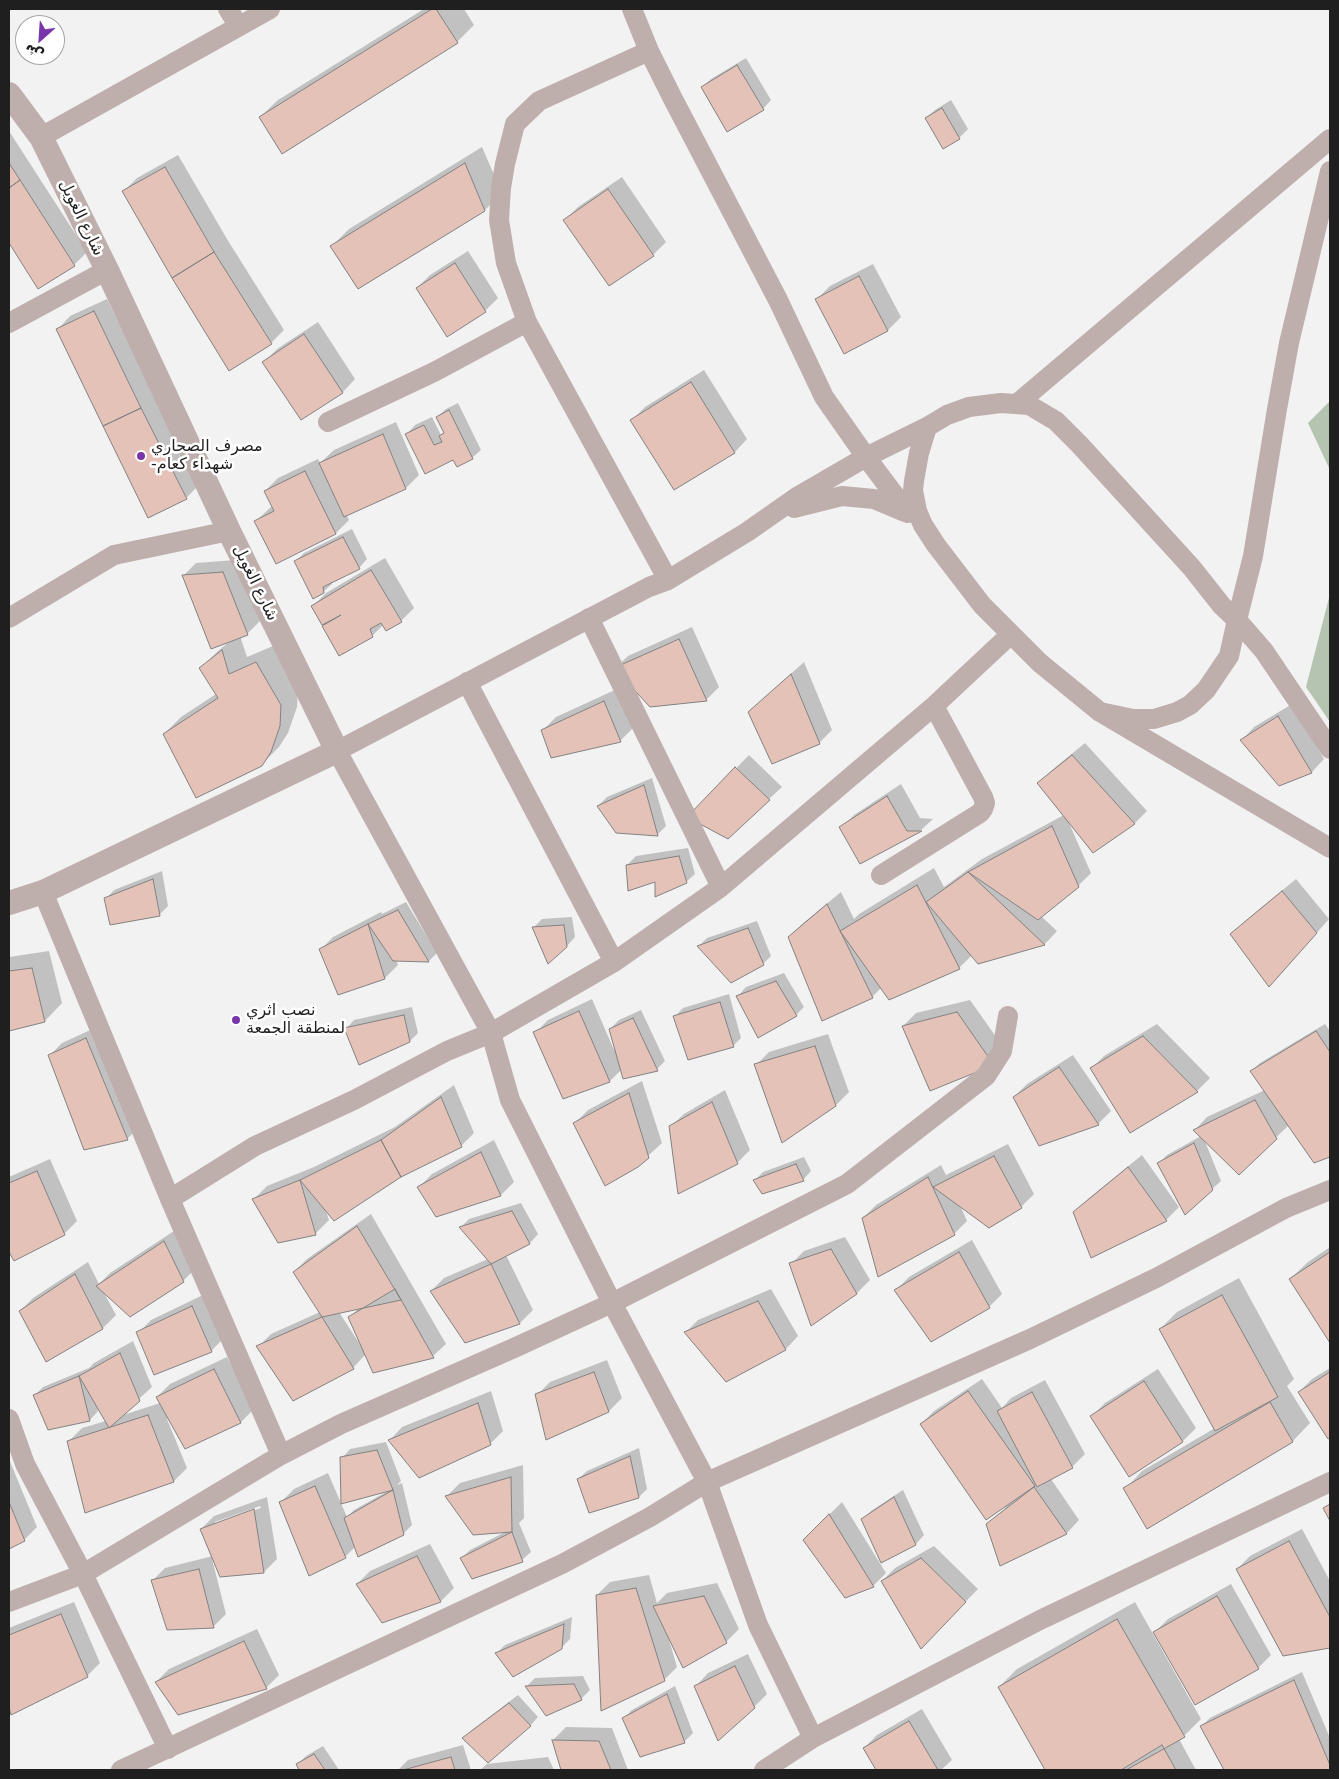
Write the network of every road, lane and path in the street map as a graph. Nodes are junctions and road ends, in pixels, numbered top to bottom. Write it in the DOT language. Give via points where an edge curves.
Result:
graph roads {
  1 [pos="270,9"];
  2 [pos="632,9"];
  3 [pos="233,17"];
  4 [pos="649,51"];
  5 [pos="9,94"];
  6 [pos="41,137"];
  7 [pos="1330,139"];
  8 [pos="1330,171"];
  9 [pos="107,270"];
  10 [pos="527,322"];
  11 [pos="9,323"];
  12 [pos="1018,403"];
  13 [pos="328,422"];
  14 [pos="927,427"];
  15 [pos="866,457"];
  16 [pos="775,511"];
  17 [pos="915,519"];
  18 [pos="229,530"];
  19 [pos="668,580"];
  20 [pos="9,618"];
  21 [pos="589,618"];
  22 [pos="1238,620"];
  23 [pos="1011,634"];
  24 [pos="468,682"];
  25 [pos="934,706"];
  26 [pos="1100,712"];
  27 [pos="1330,749"];
  28 [pos="337,751"];
  29 [pos="1330,848"];
  30 [pos="882,874"];
  31 [pos="721,887"];
  32 [pos="43,892"];
  33 [pos="9,904"];
  34 [pos="614,962"];
  35 [pos="1008,1016"];
  36 [pos="491,1032"];
  37 [pos="1330,1190"];
  38 [pos="170,1199"];
  39 [pos="612,1303"];
  40 [pos="9,1419"];
  41 [pos="281,1454"];
  42 [pos="707,1482"];
  43 [pos="1330,1482"];
  44 [pos="83,1574"];
  45 [pos="9,1602"];
  46 [pos="813,1738"];
  47 [pos="168,1749"];
  48 [pos="774,1768"];
  49 [pos="121,1770"];
  1 -- 3 [label="street"];
  2 -- 4 [label="street"];
  3 -- 6 [label="street"];
  4 -- 10 [label="street" via="538,101 515,124 501,188 499,220 506,263"];
  4 -- 15 [label="street" via="778,300 824,397"];
  5 -- 6 [label="street, شارع الغويل"];
  6 -- 9 [label="street, شارع الغويل"];
  7 -- 12 [label="street"];
  8 -- 22 [label="street" via="1289,343 1253,556"];
  9 -- 11 [label="street"];
  9 -- 18 [label="street, شارع الغويل"];
  10 -- 13 [label="street" via="434,372"];
  10 -- 19 [label="street"];
  12 -- 14 [label="street" via="969,407"];
  12 -- 22 [label="street" via="1029,405 1062,427"];
  14 -- 15 [label="street"];
  14 -- 17 [label="street" via="913,490 917,511"];
  15 -- 16 [label="street"];
  15 -- 17 [label="street"];
  16 -- 17 [label="street" via="842,496 874,498"];
  16 -- 19 [label="street"];
  17 -- 23 [label="street" via="982,605"];
  18 -- 20 [label="street" via="114,555"];
  18 -- 28 [label="street, شارع الغويل"];
  19 -- 21 [label="street"];
  21 -- 24 [label="street"];
  21 -- 31 [label="street"];
  22 -- 26 [label="street" via="1229,656 1206,690 1190,705 1154,719 1133,719"];
  22 -- 27 [label="street" via="1264,651"];
  23 -- 25 [label="street"];
  23 -- 26 [label="street" via="1040,664"];
  24 -- 28 [label="street"];
  24 -- 34 [label="street"];
  25 -- 30 [label="street" via="985,803 980,813"];
  25 -- 31 [label="street"];
  26 -- 29 [label="street"];
  28 -- 32 [label="street"];
  28 -- 36 [label="street"];
  31 -- 34 [label="street"];
  32 -- 33 [label="street"];
  32 -- 38 [label="street"];
  34 -- 36 [label="street"];
  35 -- 39 [label="street" via="1002,1051 986,1076 847,1184"];
  36 -- 38 [label="street" via="255,1146"];
  36 -- 39 [label="street" via="510,1100"];
  37 -- 42 [label="street" via="1286,1208 1158,1277 1030,1338"];
  38 -- 41 [label="street"];
  39 -- 41 [label="street"];
  39 -- 42 [label="street"];
  40 -- 44 [label="street" via="25,1464"];
  41 -- 44 [label="street"];
  42 -- 46 [label="street" via="758,1625"];
  42 -- 47 [label="street" via="562,1564"];
  43 -- 46 [label="street" via="1040,1620"];
  44 -- 45 [label="street"];
  44 -- 47 [label="street"];
  46 -- 48 [label="street"];
  47 -- 49 [label="street"];
}
